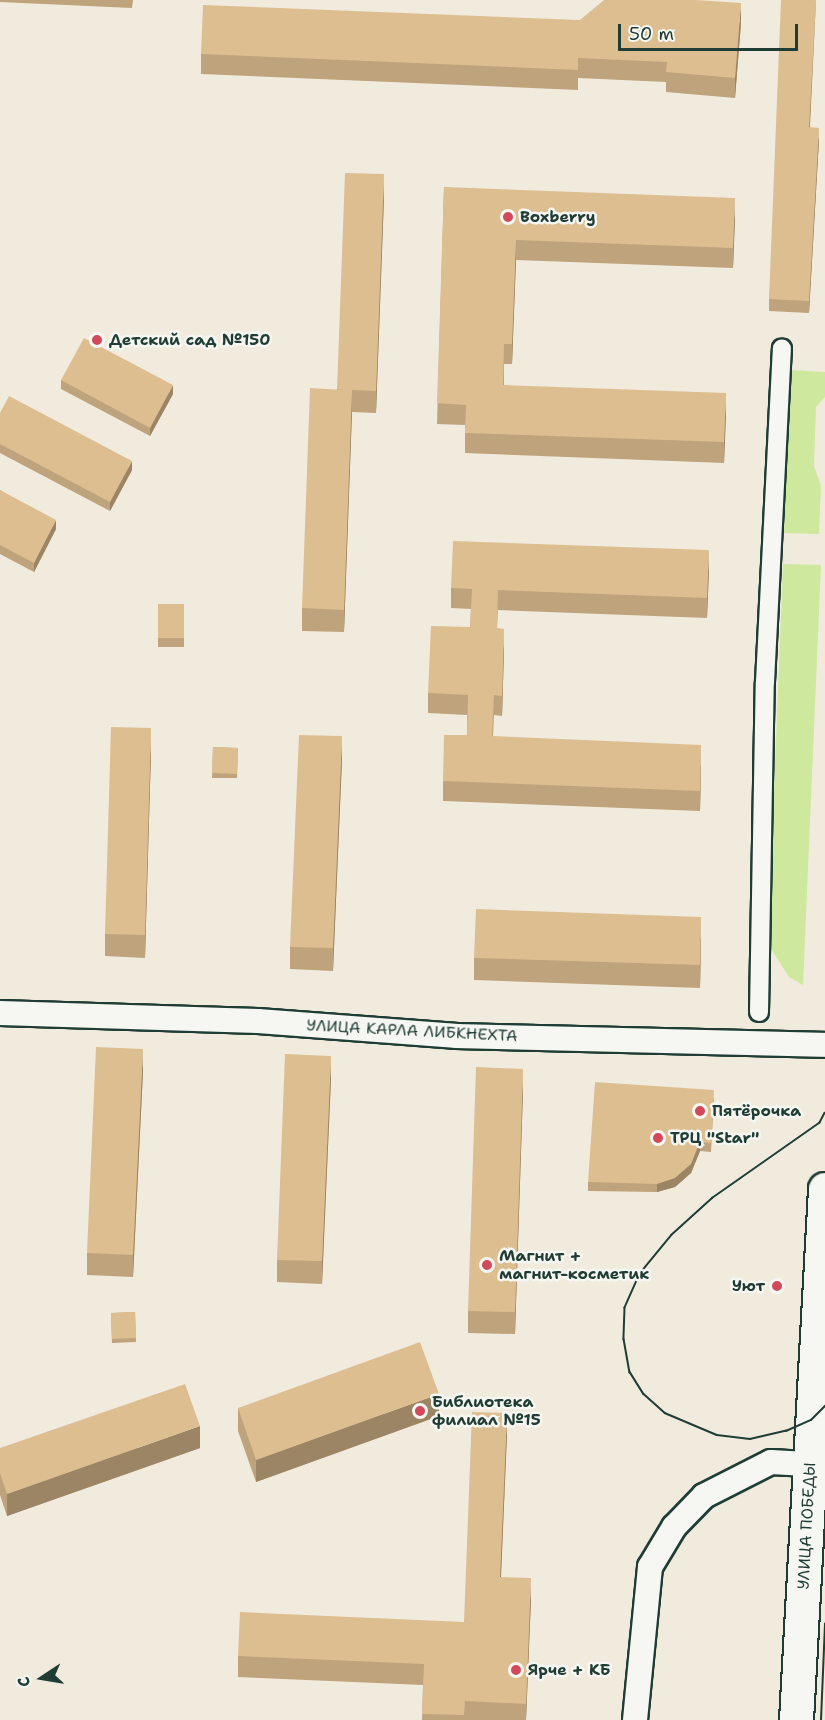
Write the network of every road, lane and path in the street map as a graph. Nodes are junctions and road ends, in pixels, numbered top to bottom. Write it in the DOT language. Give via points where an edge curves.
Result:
graph roads {
  1 [pos="782,348"];
  2 [pos="759,1012"];
  3 [pos="0,1013"];
  4 [pos="825,1045"];
  5 [pos="825,1189"];
  6 [pos="817,1465"];
  7 [pos="634,1720"];
  8 [pos="796,1720"];
  1 -- 2 [label="street" via="765,682"];
  3 -- 4 [label="street, УЛИЦА КАРЛА ЛИБКНЕХТА" via="258,1021 492,1037"];
  5 -- 6 [label="main road, УЛИЦА ПОБЕДЫ"];
  6 -- 7 [label="street" via="771,1462 704,1496 674,1527 650,1567"];
  6 -- 8 [label="main road, УЛИЦА ПОБЕДЫ"];
}
